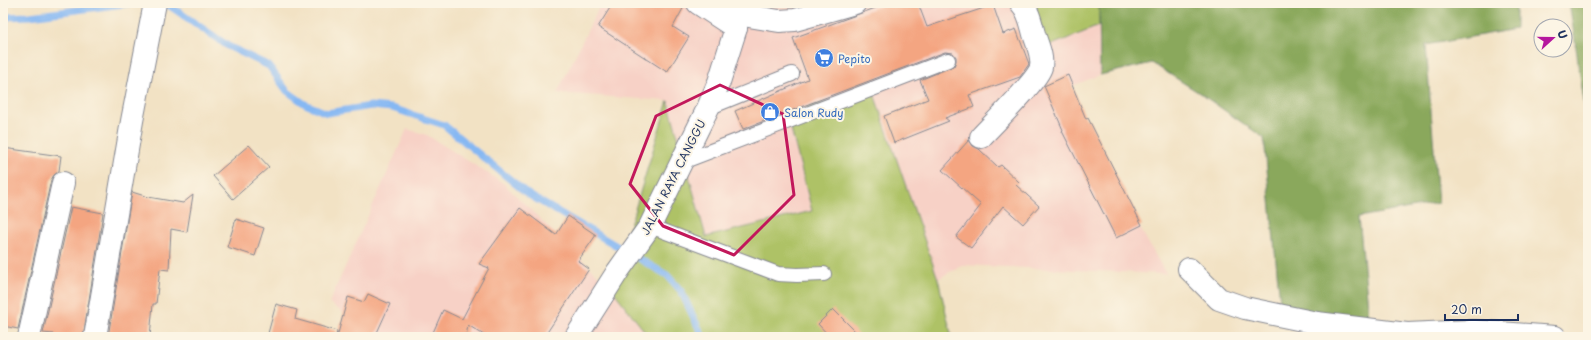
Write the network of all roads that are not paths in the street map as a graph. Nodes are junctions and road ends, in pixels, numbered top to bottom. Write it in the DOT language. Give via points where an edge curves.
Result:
graph roads {
  1 [pos="155,3"];
  2 [pos="698,3"];
  3 [pos="855,3"];
  4 [pos="1021,3"];
  5 [pos="737,15"];
  6 [pos="948,60"];
  7 [pos="792,74"];
  8 [pos="708,108"];
  9 [pos="980,137"];
  10 [pos="682,162"];
  11 [pos="63,182"];
  12 [pos="650,226"];
  13 [pos="1189,269"];
  14 [pos="824,274"];
  15 [pos="1473,334"];
  16 [pos="29,337"];
  17 [pos="95,337"];
  18 [pos="576,337"];
  19 [pos="1555,337"];
  1 -- 17 [label="street"];
  2 -- 5 [label="street"];
  3 -- 5 [label="street" via="796,20 779,21"];
  4 -- 9 [label="street" via="1030,19 1041,57 1041,67 1029,85"];
  5 -- 8 [label="street, JALAN RAYA CANGGU" via="719,82"];
  6 -- 10 [label="lane"];
  7 -- 8 [label="lane"];
  8 -- 10 [label="street, JALAN RAYA CANGGU"];
  10 -- 12 [label="street, JALAN RAYA CANGGU"];
  11 -- 16 [label="street"];
  12 -- 14 [label="lane" via="778,274"];
  12 -- 18 [label="street, JALAN RAYA CANGGU"];
  13 -- 15 [label="street" via="1218,299 1244,308 1317,323 1407,334"];
  15 -- 19 [label="street"];
}
